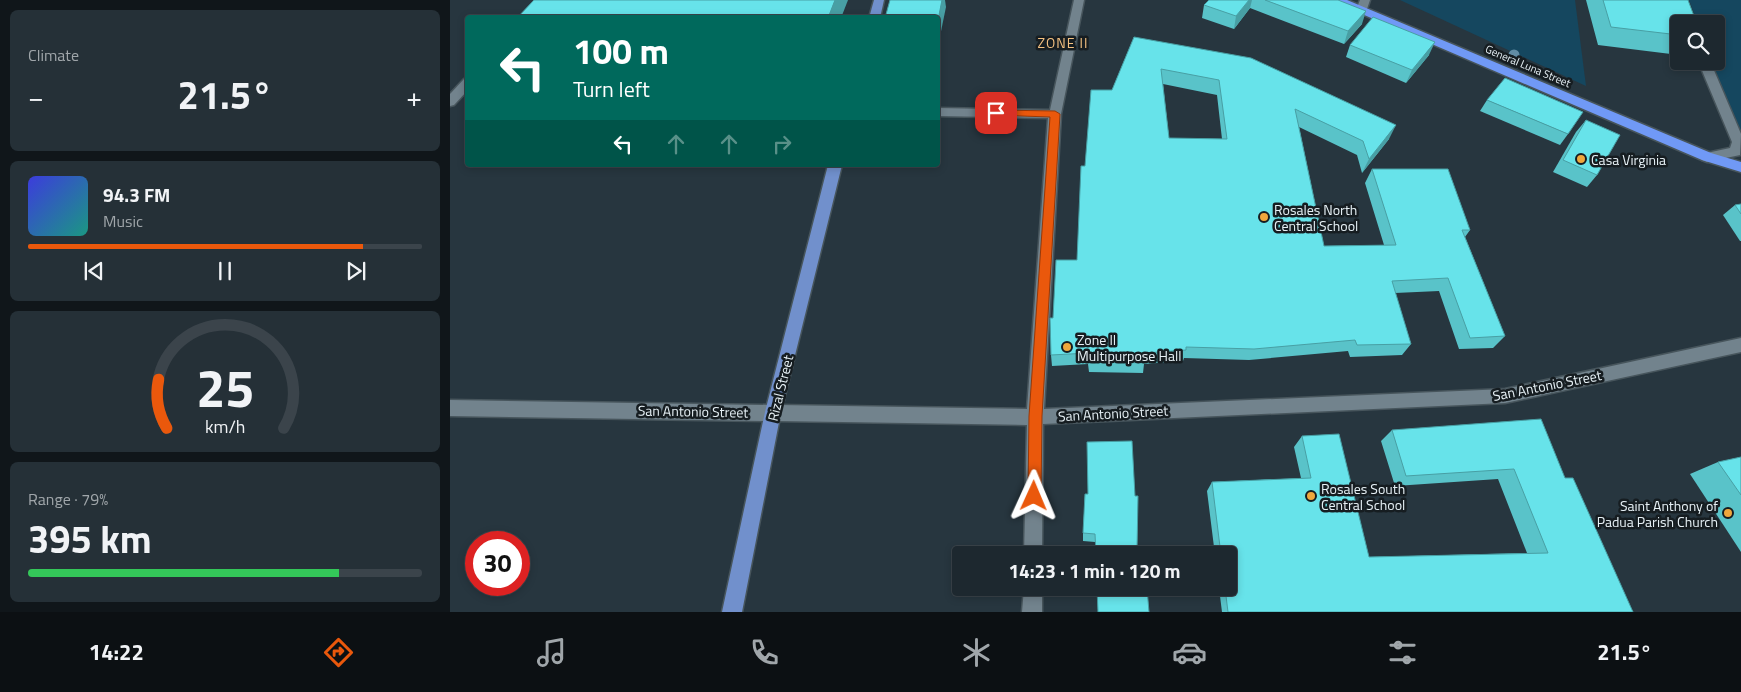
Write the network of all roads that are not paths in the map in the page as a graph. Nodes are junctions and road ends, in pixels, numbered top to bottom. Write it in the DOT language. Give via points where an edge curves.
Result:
graph roads {
  1 [pos="878,0"];
  2 [pos="1079,0"];
  3 [pos="1338,0"];
  4 [pos="1364,5"];
  5 [pos="875,15"];
  6 [pos="1708,70"];
  7 [pos="465,85"];
  8 [pos="450,102"];
  9 [pos="940,112"];
  10 [pos="1055,114"];
  11 [pos="1707,157"];
  12 [pos="834,167"];
  13 [pos="1741,167"];
  14 [pos="1741,177"];
  15 [pos="1741,345"];
  16 [pos="450,408"];
  17 [pos="773,412"];
  18 [pos="1036,416"];
  19 [pos="1033,546"];
  20 [pos="1033,596"];
  21 [pos="732,612"];
  22 [pos="1032,612"];
  1 -- 5 [label="main road"];
  2 -- 10 [label="street"];
  3 -- 4 [label="highway, General Luna Street"];
  4 -- 11 [label="highway, General Luna Street"];
  6 -- 11 [label="street" via="1738,142 1735,152"];
  7 -- 8 [label="street"];
  9 -- 10 [label="street"];
  10 -- 18 [label="street"];
  11 -- 13 [label="highway, General Luna Street"];
  11 -- 14 [label="highway, General Luna Street"];
  12 -- 17 [label="main road, Rizal Street"];
  15 -- 18 [label="street, San Antonio Street" via="1505,396"];
  16 -- 17 [label="street, San Antonio Street"];
  17 -- 18 [label="street, San Antonio Street"];
  17 -- 21 [label="main road, Rizal Street"];
  18 -- 19 [label="street"];
  20 -- 22 [label="street"];
}
